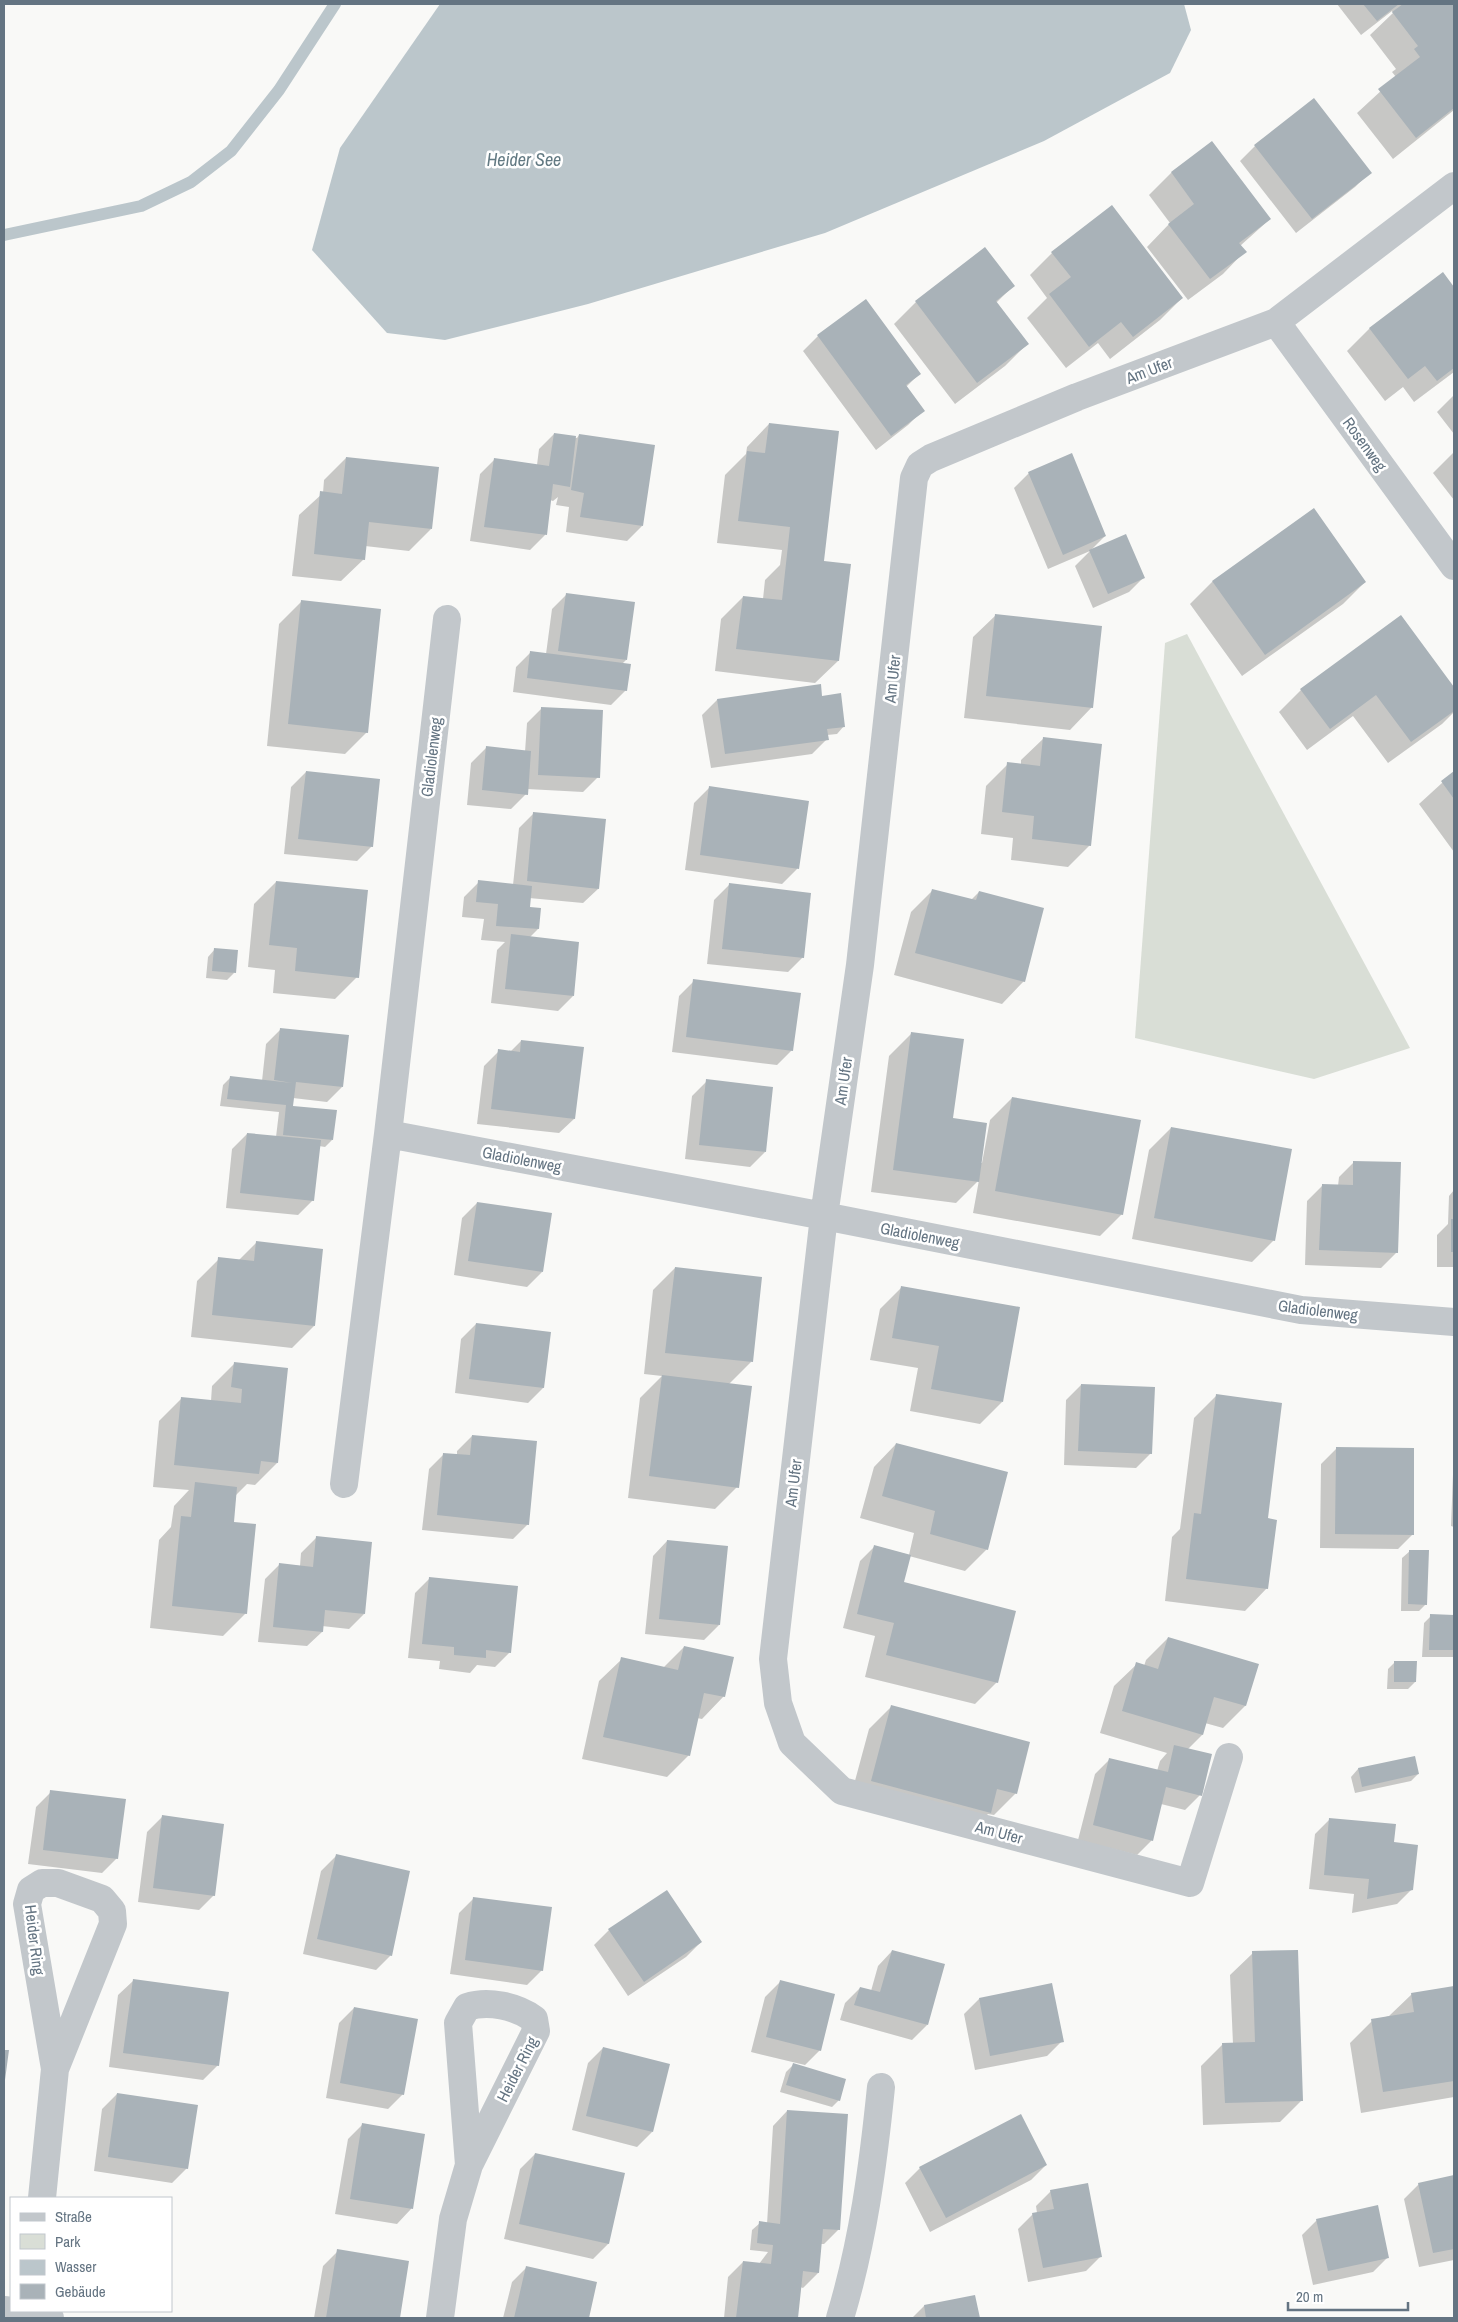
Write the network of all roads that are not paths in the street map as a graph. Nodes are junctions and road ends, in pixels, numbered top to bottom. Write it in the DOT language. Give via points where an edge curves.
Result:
graph roads {
  1 [pos="1454,186"];
  2 [pos="1276,322"];
  3 [pos="1454,566"];
  4 [pos="447,619"];
  5 [pos="388,1134"];
  6 [pos="824,1216"];
  7 [pos="1454,1322"];
  8 [pos="344,1484"];
  9 [pos="1229,1757"];
  10 [pos="55,2069"];
  11 [pos="880,2087"];
  12 [pos="469,2165"];
  13 [pos="42,2197"];
  14 [pos="440,2318"];
  15 [pos="840,2318"];
  1 -- 2 [label="street, Am Ufer"];
  2 -- 3 [label="street, Rosenweg"];
  2 -- 6 [label="street, Am Ufer" via="1077,397 920,465 914,478 860,965"];
  4 -- 5 [label="street, Gladiolenweg"];
  5 -- 6 [label="street, Gladiolenweg"];
  5 -- 8 [label="street, Gladiolenweg"];
  6 -- 7 [label="street, Gladiolenweg" via="1302,1310"];
  6 -- 9 [label="street, Am Ufer" via="773,1659 778,1703 792,1743 842,1791 1190,1883"];
  10 -- 10 [label="street, Heider Ring" via="27,1904 31,1890 42,1883 58,1883 102,1900 112,1911 113,1918"];
  10 -- 13 [label="street, Heider Ring"];
  11 -- 15 [label="street" via="863,2231"];
  12 -- 12 [label="street, Heider Ring" via="458,2023 467,2007 480,2002 522,2010 534,2019 536,2031"];
  12 -- 14 [label="street, Heider Ring" via="453,2219"];
}
